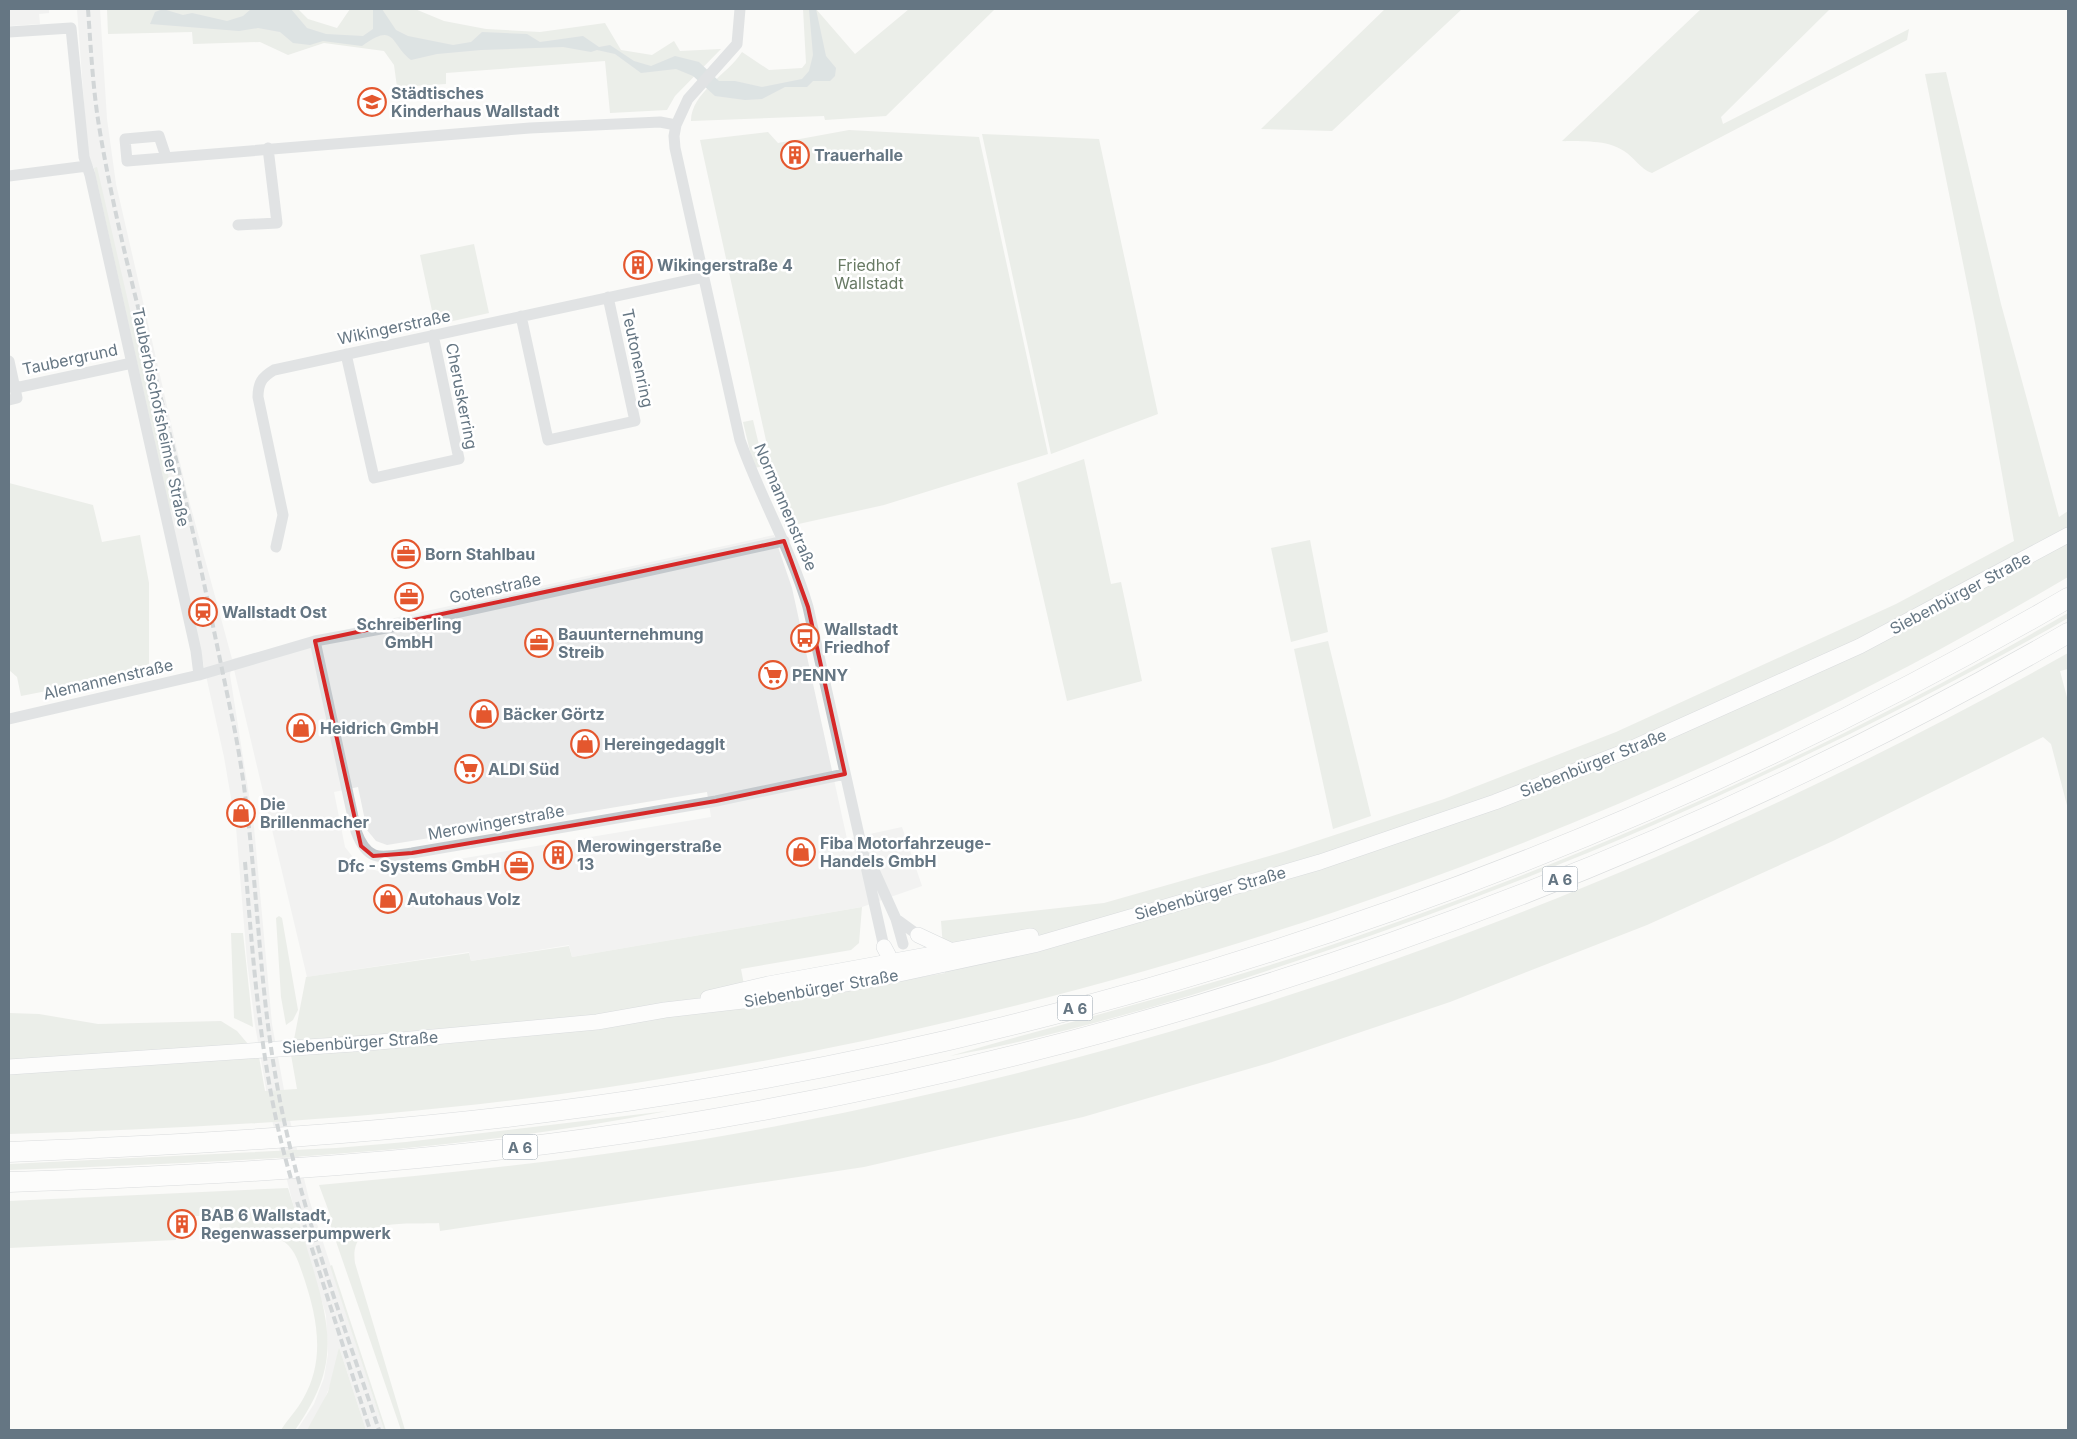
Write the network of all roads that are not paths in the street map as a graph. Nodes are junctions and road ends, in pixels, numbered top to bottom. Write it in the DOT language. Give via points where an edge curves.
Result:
graph roads {
  1 [pos="740,9"];
  2 [pos="9,32"];
  3 [pos="676,125"];
  4 [pos="268,148"];
  5 [pos="166,157"];
  6 [pos="87,166"];
  7 [pos="9,176"];
  8 [pos="238,226"];
  9 [pos="704,277"];
  10 [pos="608,297"];
  11 [pos="521,316"];
  12 [pos="433,335"];
  13 [pos="346,354"];
  14 [pos="9,361"];
  15 [pos="132,363"];
  16 [pos="12,385"];
  17 [pos="9,400"];
  18 [pos="2068,535"];
  19 [pos="784,541"];
  20 [pos="276,547"];
  21 [pos="2068,598"];
  22 [pos="2068,633"];
  23 [pos="315,641"];
  24 [pos="197,670"];
  25 [pos="215,671"];
  26 [pos="9,719"];
  27 [pos="845,774"];
  28 [pos="862,844"];
  29 [pos="896,919"];
  30 [pos="1092,927"];
  31 [pos="918,934"];
  32 [pos="884,946"];
  33 [pos="950,950"];
  34 [pos="900,963"];
  35 [pos="864,967"];
  36 [pos="664,1010"];
  37 [pos="9,1061"];
  38 [pos="55,1063"];
  39 [pos="9,1067"];
  40 [pos="9,1152"];
  41 [pos="9,1182"];
  1 -- 3 [label="street" via="738,44 698,87"];
  2 -- 6 [label="street, Tauberbischofsheimer Straße" via="71,28"];
  3 -- 4 [label="street" via="660,122 530,128"];
  3 -- 9 [label="street, Normannenstraße" via="675,148"];
  4 -- 5 [label="street"];
  4 -- 8 [label="street" via="277,223"];
  6 -- 7 [label="street"];
  6 -- 15 [label="street, Tauberbischofsheimer Straße"];
  9 -- 10 [label="street, Wikingerstraße"];
  9 -- 19 [label="street, Normannenstraße" via="740,440"];
  10 -- 11 [label="street, Wikingerstraße"];
  10 -- 11 [label="street, Teutonenring" via="635,421 548,440"];
  11 -- 12 [label="street, Wikingerstraße"];
  12 -- 13 [label="street, Wikingerstraße"];
  12 -- 13 [label="street, Cheruskerring" via="459,459 374,478"];
  13 -- 20 [label="street, Wikingerstraße" via="274,370 263,377 258,388 283,515"];
  14 -- 16 [label="street, Taubergrund"];
  15 -- 16 [label="street, Taubergrund" via="20,387"];
  15 -- 24 [label="street, Tauberbischofsheimer Straße" via="196,651"];
  16 -- 17 [label="street, Taubergrund" via="17,398"];
  18 -- 30 [label="main road, Siebenbürger Straße" via="1860,646 1620,753 1494,802 1320,862"];
  19 -- 23 [label="street, Gotenstraße"];
  19 -- 27 [label="street, Normannenstraße" via="808,607"];
  21 -- 40 [label="highway, A 6" via="1833,724 1606,828 1371,918 1128,994 874,1057 668,1095 536,1114 270,1139"];
  22 -- 41 [label="highway, A 6" via="1845,752 1607,860 1402,940 1228,997 1071,1041 889,1085 763,1110 590,1138 319,1167"];
  23 -- 25 [label="street, Gotenstraße"];
  23 -- 27 [label="street, Merowingerstraße" via="356,831 361,846 373,856 412,853 716,801"];
  24 -- 25 [label="street, Alemannenstraße"];
  24 -- 26 [label="street, Alemannenstraße"];
  27 -- 28 [label="street, Normannenstraße"];
  28 -- 29 [label="street, Normannenstraße"];
  28 -- 32 [label="street, Normannenstraße"];
  29 -- 31 [label="street"];
  29 -- 34 [label="street, Normannenstraße"];
  30 -- 33 [label="main road, Siebenbürger Straße"];
  30 -- 34 [label="main road, Siebenbürger Straße" via="1034,945"];
  31 -- 33 [label="main road"];
  32 -- 34 [label="main road"];
  32 -- 35 [label="main road" via="879,958"];
  33 -- 34 [label="main road, Siebenbürger Straße"];
  34 -- 35 [label="main road, Siebenbürger Straße"];
  34 -- 36 [label="main road, Siebenbürger Straße" via="741,1002"];
  35 -- 36 [label="main road, Siebenbürger Straße" via="738,990"];
  36 -- 38 [label="main road, Siebenbürger Straße" via="597,1022 368,1043"];
  37 -- 38 [label="main road, Siebenbürger Straße"];
  38 -- 39 [label="main road, Siebenbürger Straße"];
}
